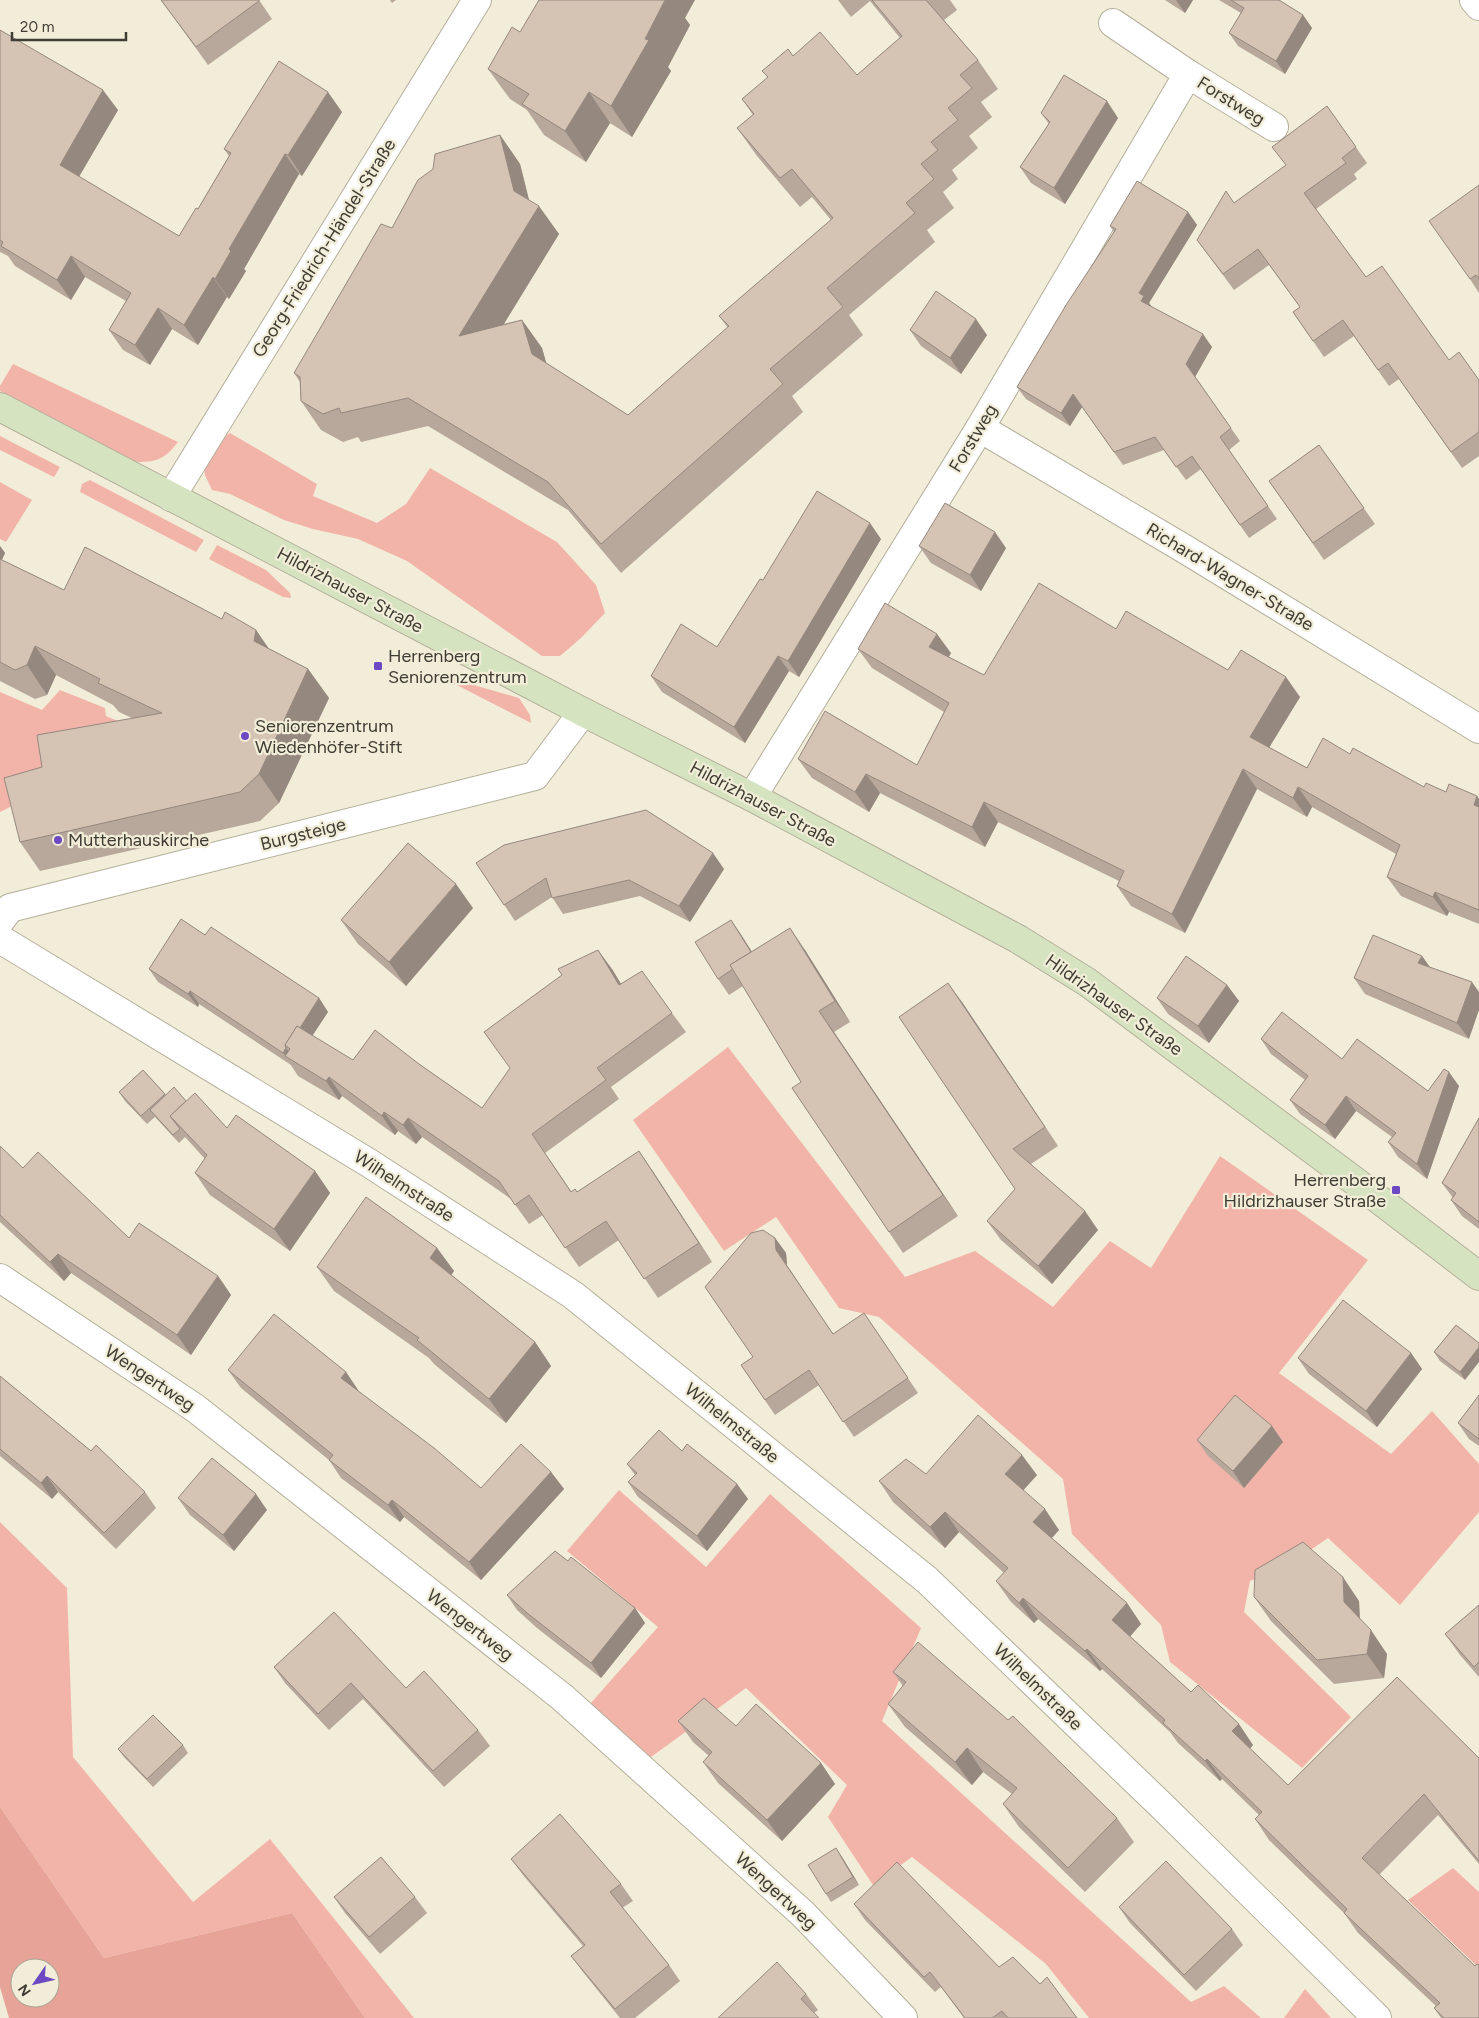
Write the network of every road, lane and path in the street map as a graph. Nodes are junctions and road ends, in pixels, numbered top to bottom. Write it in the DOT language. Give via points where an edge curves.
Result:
graph roads {
  1 [pos="477,0"];
  2 [pos="1474,0"];
  3 [pos="1479,6"];
  4 [pos="1113,23"];
  5 [pos="1188,74"];
  6 [pos="1274,127"];
  7 [pos="0,407"];
  8 [pos="980,428"];
  9 [pos="171,497"];
  10 [pos="583,712"];
  11 [pos="1479,729"];
  12 [pos="752,797"];
  13 [pos="0,921"];
  14 [pos="0,939"];
  15 [pos="1479,1276"];
  16 [pos="0,1278"];
  17 [pos="903,2018"];
  18 [pos="1378,2018"];
  1 -- 9 [label="street, Georg-Friedrich-Händel-Straße"];
  2 -- 3 [label="street"];
  4 -- 5 [label="street, Forstweg"];
  5 -- 6 [label="street, Forstweg"];
  5 -- 8 [label="street, Forstweg"];
  7 -- 9 [label="main road, Hildrizhauser Straße"];
  8 -- 11 [label="street, Richard-Wagner-Straße"];
  8 -- 12 [label="street, Forstweg"];
  9 -- 10 [label="main road, Hildrizhauser Straße"];
  10 -- 12 [label="main road, Hildrizhauser Straße"];
  10 -- 13 [label="street, Burgsteige" via="535,776 10,908"];
  12 -- 15 [label="main road, Hildrizhauser Straße" via="1018,938 1086,982"];
  14 -- 18 [label="street, Wilhelmstraße" via="369,1162 572,1295 927,1580"];
  16 -- 17 [label="street, Wengertweg" via="195,1408 562,1697 803,1914"];
}
